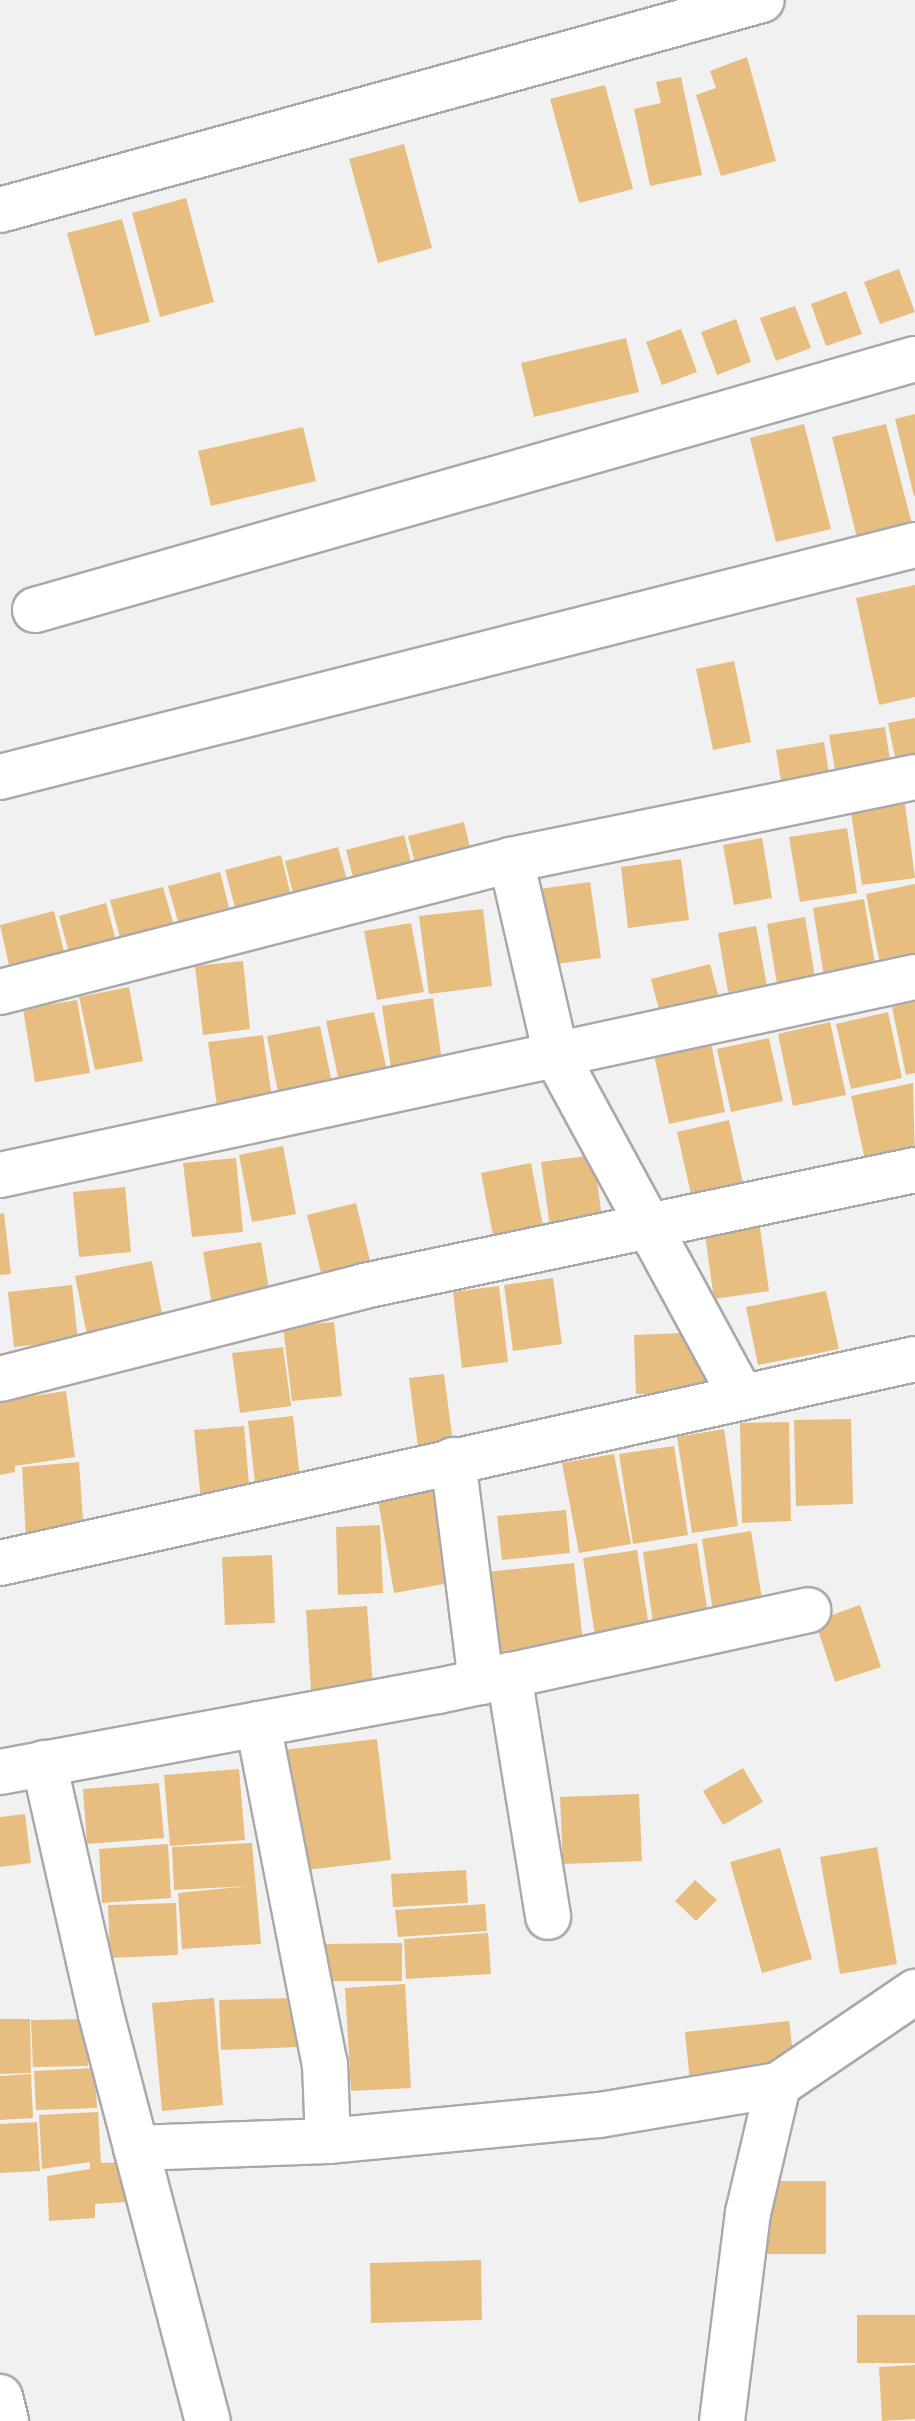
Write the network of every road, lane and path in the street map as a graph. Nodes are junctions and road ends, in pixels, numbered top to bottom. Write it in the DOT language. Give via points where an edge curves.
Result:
graph roads {
  1 [pos="762,0"];
  2 [pos="0,210"];
  3 [pos="915,359"];
  4 [pos="915,545"];
  5 [pos="35,610"];
  6 [pos="0,777"];
  7 [pos="915,777"];
  8 [pos="511,860"];
  9 [pos="915,977"];
  10 [pos="0,992"];
  11 [pos="556,1055"];
  12 [pos="915,1170"];
  13 [pos="0,1175"];
  14 [pos="650,1226"];
  15 [pos="915,1359"];
  16 [pos="0,1379"];
  17 [pos="740,1394"];
  18 [pos="453,1460"];
  19 [pos="0,1563"];
  20 [pos="808,1610"];
  21 [pos="495,1679"];
  22 [pos="258,1724"];
  23 [pos="44,1763"];
  24 [pos="0,1772"];
  25 [pos="548,1917"];
  26 [pos="915,1992"];
  27 [pos="778,2085"];
  28 [pos="328,2141"];
  29 [pos="136,2148"];
  30 [pos="0,2397"];
  31 [pos="6,2421"];
  32 [pos="208,2421"];
  33 [pos="722,2421"];
  1 -- 2 [label="street"];
  3 -- 5 [label="street"];
  4 -- 6 [label="street"];
  7 -- 8 [label="street"];
  8 -- 10 [label="street"];
  8 -- 11 [label="street"];
  9 -- 11 [label="street"];
  11 -- 13 [label="street"];
  11 -- 14 [label="street"];
  12 -- 14 [label="street"];
  14 -- 16 [label="street" via="364,1286"];
  14 -- 17 [label="street"];
  15 -- 17 [label="street"];
  17 -- 18 [label="street"];
  18 -- 19 [label="street"];
  18 -- 21 [label="street"];
  20 -- 21 [label="street"];
  21 -- 22 [label="street"];
  21 -- 25 [label="street"];
  22 -- 23 [label="street"];
  22 -- 28 [label="street" via="325,2064"];
  23 -- 24 [label="street"];
  23 -- 29 [label="street"];
  26 -- 27 [label="street"];
  27 -- 28 [label="street" via="600,2115"];
  27 -- 33 [label="street" via="748,2213"];
  28 -- 29 [label="street"];
  29 -- 32 [label="street"];
  30 -- 31 [label="street"];
}
